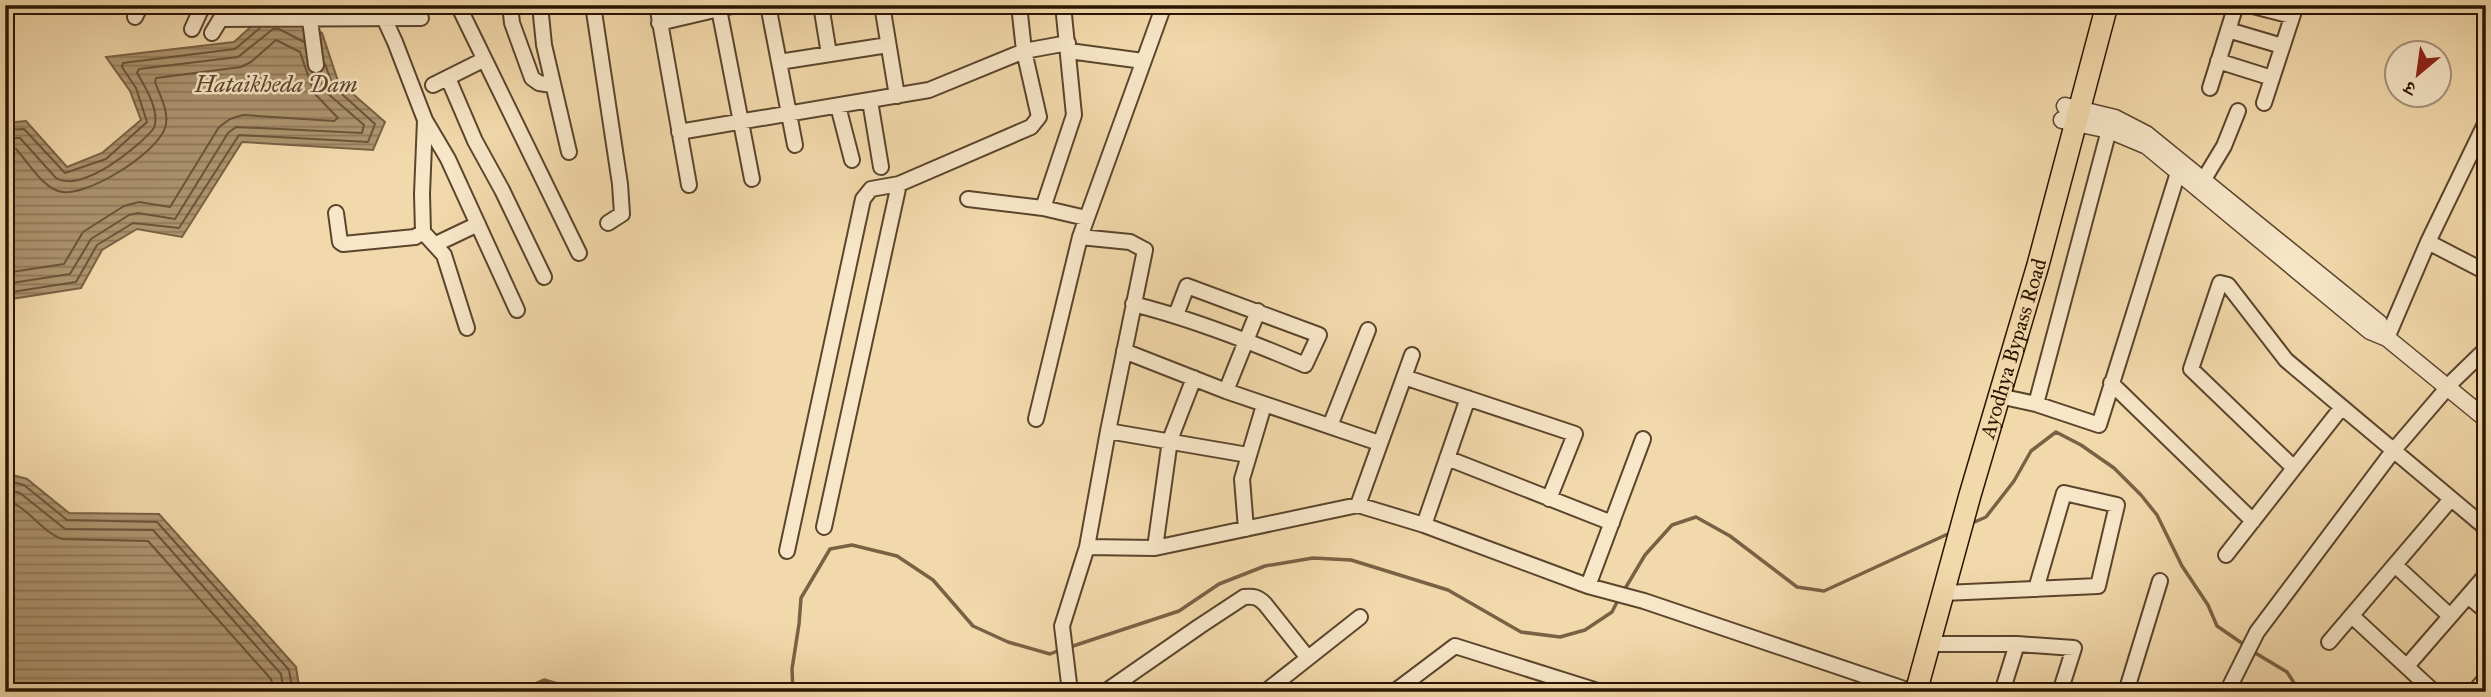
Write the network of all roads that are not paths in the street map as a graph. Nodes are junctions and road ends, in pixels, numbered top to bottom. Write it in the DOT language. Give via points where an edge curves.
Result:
graph roads {
  1 [pos="203,5"];
  2 [pos="229,5"];
  3 [pos="378,5"];
  4 [pos="459,5"];
  5 [pos="510,5"];
  6 [pos="540,5"];
  7 [pos="593,5"];
  8 [pos="657,5"];
  9 [pos="736,5"];
  10 [pos="768,5"];
  11 [pos="821,5"];
  12 [pos="882,5"];
  13 [pos="1019,5"];
  14 [pos="1063,5"];
  15 [pos="1164,5"];
  16 [pos="2092,5"];
  17 [pos="2107,5"];
  18 [pos="2236,5"];
  19 [pos="2249,5"];
  20 [pos="719,9"];
  21 [pos="2294,11"];
  22 [pos="309,12"];
  23 [pos="421,18"];
  24 [pos="221,19"];
  25 [pos="385,20"];
  26 [pos="659,23"];
  27 [pos="192,29"];
  28 [pos="2228,30"];
  29 [pos="212,33"];
  30 [pos="887,45"];
  31 [pos="2282,46"];
  32 [pos="1068,47"];
  33 [pos="1024,51"];
  34 [pos="830,54"];
  35 [pos="483,60"];
  36 [pos="1143,61"];
  37 [pos="2218,61"];
  38 [pos="779,62"];
  39 [pos="316,65"];
  40 [pos="448,78"];
  41 [pos="2272,78"];
  42 [pos="433,85"];
  43 [pos="552,85"];
  44 [pos="2210,88"];
  45 [pos="897,96"];
  46 [pos="870,101"];
  47 [pos="2264,103"];
  48 [pos="838,106"];
  49 [pos="2238,111"];
  50 [pos="788,114"];
  51 [pos="2070,114"];
  52 [pos="425,120"];
  53 [pos="741,120"];
  54 [pos="2112,124"];
  55 [pos="2484,129"];
  56 [pos="679,132"];
  57 [pos="795,145"];
  58 [pos="569,152"];
  59 [pos="852,160"];
  60 [pos="881,167"];
  61 [pos="2179,167"];
  62 [pos="752,179"];
  63 [pos="899,184"];
  64 [pos="689,185"];
  65 [pos="2200,185"];
  66 [pos="968,199"];
  67 [pos="1043,208"];
  68 [pos="336,213"];
  69 [pos="1086,218"];
  70 [pos="608,223"];
  71 [pos="478,224"];
  72 [pos="423,232"];
  73 [pos="1080,237"];
  74 [pos="2427,242"];
  75 [pos="436,244"];
  76 [pos="579,253"];
  77 [pos="2486,272"];
  78 [pos="544,277"];
  79 [pos="1133,304"];
  80 [pos="517,310"];
  81 [pos="1258,311"];
  82 [pos="1176,315"];
  83 [pos="467,328"];
  84 [pos="1368,330"];
  85 [pos="2387,338"];
  86 [pos="1248,341"];
  87 [pos="2486,349"];
  88 [pos="1124,351"];
  89 [pos="1412,355"];
  90 [pos="1404,377"];
  91 [pos="1194,379"];
  92 [pos="2111,383"];
  93 [pos="2447,388"];
  94 [pos="1226,391"];
  95 [pos="1999,396"];
  96 [pos="1468,398"];
  97 [pos="2036,404"];
  98 [pos="1264,405"];
  99 [pos="2342,407"];
  100 [pos="1036,419"];
  101 [pos="2486,419"];
  102 [pos="1330,426"];
  103 [pos="1108,431"];
  104 [pos="1643,439"];
  105 [pos="1170,440"];
  106 [pos="1380,443"];
  107 [pos="2393,451"];
  108 [pos="1248,455"];
  109 [pos="1447,458"];
  110 [pos="2294,468"];
  111 [pos="1963,495"];
  112 [pos="1549,499"];
  113 [pos="2451,499"];
  114 [pos="1358,505"];
  115 [pos="2253,520"];
  116 [pos="1612,523"];
  117 [pos="1424,525"];
  118 [pos="824,527"];
  119 [pos="2486,528"];
  120 [pos="1246,529"];
  121 [pos="1087,547"];
  122 [pos="1156,548"];
  123 [pos="787,551"];
  124 [pos="2226,555"];
  125 [pos="2395,565"];
  126 [pos="1944,567"];
  127 [pos="2486,575"];
  128 [pos="2160,580"];
  129 [pos="1588,586"];
  130 [pos="2036,589"];
  131 [pos="1944,593"];
  132 [pos="2468,596"];
  133 [pos="2486,611"];
  134 [pos="2352,616"];
  135 [pos="2450,616"];
  136 [pos="1360,617"];
  137 [pos="2329,642"];
  138 [pos="2017,643"];
  139 [pos="1930,644"];
  140 [pos="1308,658"];
  141 [pos="2407,666"];
  142 [pos="2486,678"];
  143 [pos="1069,686"];
  144 [pos="1398,691"];
  145 [pos="1908,691"];
  146 [pos="1105,692"];
  147 [pos="1265,692"];
  148 [pos="1601,692"];
  149 [pos="2002,692"];
  150 [pos="2060,692"];
  151 [pos="2126,692"];
  152 [pos="2227,692"];
  153 [pos="2434,692"];
  154 [pos="2474,692"];
  1 -- 27 [label="street"];
  2 -- 24 [label="street"];
  3 -- 25 [label="street"];
  4 -- 35 [label="street"];
  5 -- 43 [label="street" via="528,70 535,81"];
  6 -- 43 [label="street"];
  7 -- 70 [label="street" via="620,184 622,214"];
  8 -- 26 [label="street"];
  9 -- 20 [label="street"];
  10 -- 38 [label="street"];
  11 -- 34 [label="street"];
  12 -- 30 [label="street"];
  13 -- 33 [label="street"];
  14 -- 32 [label="street"];
  15 -- 36 [label="street"];
  16 -- 51 [label="main road, Ayodhya Bypass Road"];
  17 -- 51 [label="main road, Ayodhya Bypass Road"];
  18 -- 28 [label="street"];
  19 -- 21 [label="street"];
  20 -- 26 [label="street"];
  20 -- 53 [label="street"];
  21 -- 31 [label="street"];
  22 -- 24 [label="street"];
  22 -- 25 [label="street"];
  22 -- 39 [label="street"];
  23 -- 25 [label="street"];
  24 -- 29 [label="street"];
  25 -- 52 [label="street"];
  26 -- 56 [label="street"];
  28 -- 31 [label="street"];
  28 -- 37 [label="street"];
  30 -- 34 [label="street"];
  30 -- 45 [label="street"];
  31 -- 41 [label="street"];
  32 -- 33 [label="street"];
  32 -- 36 [label="street"];
  32 -- 67 [label="street" via="1074,115"];
  33 -- 45 [label="street" via="929,90"];
  33 -- 63 [label="street" via="1039,117 1031,127"];
  34 -- 38 [label="street"];
  35 -- 40 [label="street"];
  35 -- 76 [label="street"];
  36 -- 69 [label="street"];
  37 -- 41 [label="street"];
  37 -- 44 [label="street"];
  38 -- 50 [label="street"];
  40 -- 42 [label="street"];
  40 -- 78 [label="street"];
  41 -- 47 [label="street"];
  43 -- 58 [label="street"];
  45 -- 46 [label="street"];
  46 -- 48 [label="street"];
  46 -- 60 [label="street"];
  48 -- 50 [label="street"];
  48 -- 59 [label="street"];
  49 -- 65 [label="street" via="2224,146"];
  50 -- 53 [label="street"];
  50 -- 57 [label="street"];
  51 -- 54 [label="street"];
  51 -- 95 [label="main road, Ayodhya Bypass Road" via="2038,265"];
  51 -- 111 [label="main road, Ayodhya Bypass Road" via="2024,261"];
  52 -- 71 [label="street"];
  52 -- 72 [label="street"];
  53 -- 56 [label="street"];
  53 -- 62 [label="street"];
  54 -- 61 [label="street"];
  54 -- 97 [label="street"];
  55 -- 74 [label="street"];
  56 -- 64 [label="street"];
  61 -- 65 [label="street"];
  61 -- 92 [label="street"];
  63 -- 118 [label="street"];
  63 -- 123 [label="street" via="871,189 863,200"];
  65 -- 85 [label="street" via="2370,331"];
  66 -- 67 [label="street"];
  67 -- 69 [label="street"];
  68 -- 72 [label="street" via="343,244 415,237"];
  69 -- 73 [label="street"];
  71 -- 75 [label="street"];
  71 -- 80 [label="street"];
  72 -- 75 [label="street"];
  73 -- 79 [label="street" via="1130,242 1144,250"];
  73 -- 100 [label="street"];
  74 -- 77 [label="street"];
  74 -- 85 [label="street"];
  75 -- 83 [label="street" via="444,255"];
  79 -- 82 [label="street"];
  79 -- 88 [label="street"];
  81 -- 82 [label="street" via="1187,286"];
  81 -- 86 [label="street"];
  81 -- 86 [label="street" via="1319,335 1305,365"];
  82 -- 86 [label="street"];
  84 -- 102 [label="street"];
  85 -- 93 [label="street"];
  86 -- 94 [label="street"];
  87 -- 93 [label="street"];
  88 -- 91 [label="street"];
  88 -- 103 [label="street"];
  89 -- 90 [label="street"];
  90 -- 96 [label="street"];
  90 -- 106 [label="street"];
  91 -- 94 [label="street"];
  91 -- 105 [label="street"];
  92 -- 97 [label="street" via="2099,425"];
  92 -- 115 [label="street"];
  93 -- 101 [label="street"];
  93 -- 107 [label="street"];
  94 -- 98 [label="street"];
  95 -- 97 [label="street"];
  95 -- 111 [label="main road, Ayodhya Bypass Road"];
  96 -- 109 [label="street"];
  96 -- 112 [label="street" via="1575,434"];
  98 -- 102 [label="street"];
  98 -- 108 [label="street"];
  99 -- 107 [label="street"];
  99 -- 110 [label="street"];
  99 -- 110 [label="street" via="2286,360 2228,285 2220,283 2191,369"];
  102 -- 106 [label="street"];
  103 -- 105 [label="street"];
  103 -- 121 [label="street"];
  104 -- 116 [label="street"];
  105 -- 108 [label="street"];
  105 -- 122 [label="street"];
  106 -- 114 [label="street"];
  107 -- 113 [label="street"];
  107 -- 152 [label="street" via="2257,632"];
  108 -- 120 [label="street" via="1242,479"];
  109 -- 112 [label="street"];
  109 -- 117 [label="street"];
  110 -- 115 [label="street"];
  111 -- 126 [label="main road, Ayodhya Bypass Road"];
  112 -- 116 [label="street"];
  113 -- 119 [label="street"];
  113 -- 125 [label="street"];
  114 -- 117 [label="street"];
  114 -- 120 [label="street"];
  115 -- 124 [label="street"];
  116 -- 129 [label="street"];
  117 -- 129 [label="street"];
  120 -- 122 [label="street"];
  121 -- 122 [label="street"];
  121 -- 143 [label="street" via="1062,625"];
  125 -- 134 [label="street"];
  125 -- 135 [label="street"];
  126 -- 131 [label="main road, Ayodhya Bypass Road"];
  126 -- 145 [label="main road, Ayodhya Bypass Road"];
  127 -- 132 [label="street"];
  128 -- 151 [label="street"];
  129 -- 145 [label="street"];
  130 -- 130 [label="street" via="2098,586 2117,505 2064,493"];
  130 -- 131 [label="street"];
  131 -- 139 [label="main road, Ayodhya Bypass Road"];
  132 -- 133 [label="street"];
  132 -- 135 [label="street"];
  134 -- 137 [label="street"];
  134 -- 141 [label="street"];
  135 -- 141 [label="street"];
  136 -- 140 [label="street"];
  138 -- 139 [label="street"];
  138 -- 149 [label="street"];
  138 -- 150 [label="street" via="2074,648"];
  139 -- 145 [label="main road, Ayodhya Bypass Road"];
  140 -- 146 [label="street" via="1265,604 1244,597"];
  140 -- 147 [label="street"];
  141 -- 153 [label="street"];
  142 -- 154 [label="street"];
  144 -- 148 [label="street" via="1455,646"];
}
